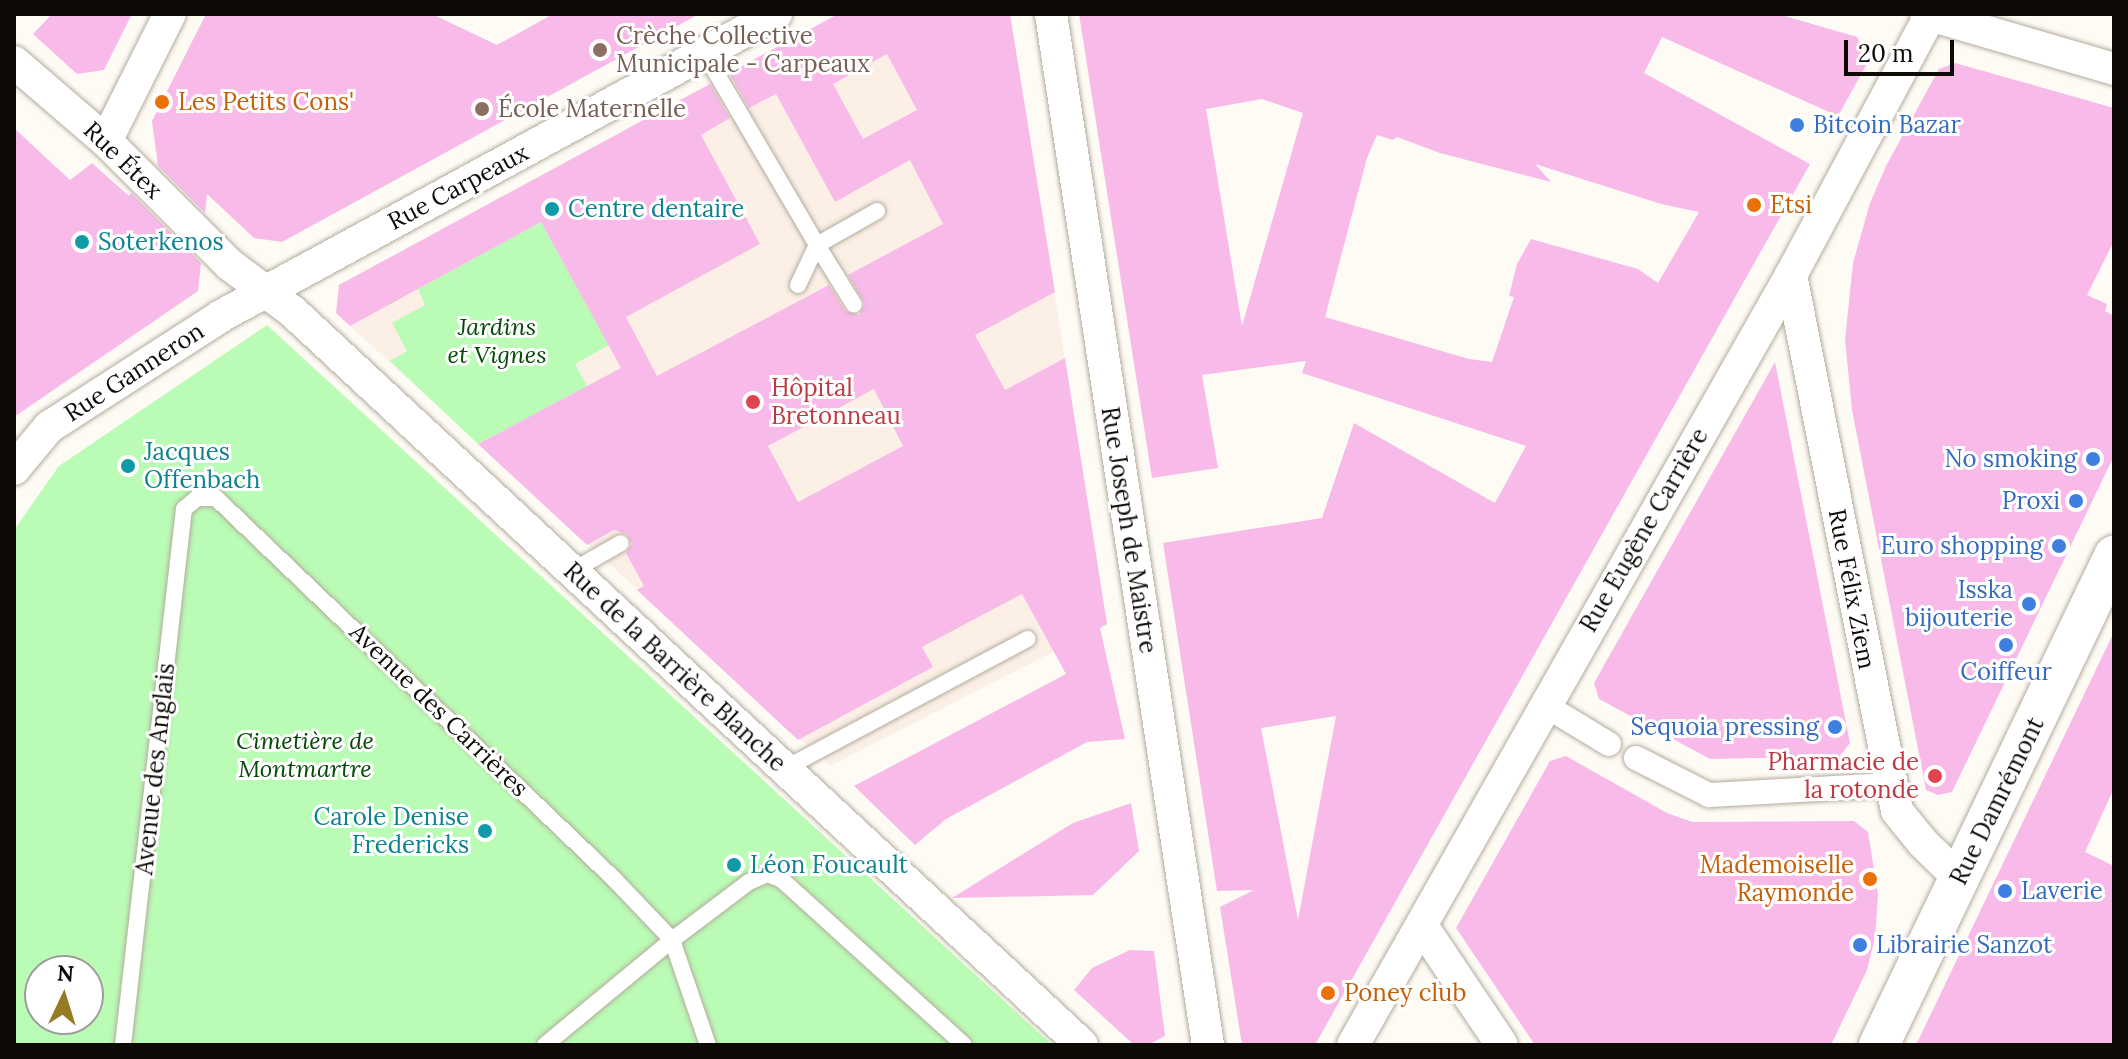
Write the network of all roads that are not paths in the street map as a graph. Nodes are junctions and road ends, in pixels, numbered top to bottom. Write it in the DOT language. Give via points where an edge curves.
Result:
graph roads {
  1 [pos="170,14"];
  2 [pos="776,14"];
  3 [pos="1051,14"];
  4 [pos="1930,14"];
  5 [pos="705,54"];
  6 [pos="14,62"];
  7 [pos="2114,69"];
  8 [pos="106,141"];
  9 [pos="877,211"];
  10 [pos="817,245"];
  11 [pos="1791,275"];
  12 [pos="798,285"];
  13 [pos="266,290"];
  14 [pos="854,305"];
  15 [pos="14,469"];
  16 [pos="197,498"];
  17 [pos="621,543"];
  18 [pos="2114,556"];
  19 [pos="572,571"];
  20 [pos="1027,639"];
  21 [pos="1561,715"];
  22 [pos="1609,744"];
  23 [pos="1636,758"];
  24 [pos="784,769"];
  25 [pos="1890,785"];
  26 [pos="1960,879"];
  27 [pos="1422,926"];
  28 [pos="672,940"];
  29 [pos="123,1045"];
  30 [pos="545,1045"];
  31 [pos="708,1045"];
  32 [pos="964,1045"];
  33 [pos="1082,1045"];
  34 [pos="1208,1045"];
  35 [pos="1353,1045"];
  36 [pos="1502,1045"];
  37 [pos="1879,1045"];
  1 -- 8 [label="street"];
  2 -- 5 [label="street, Rue Carpeaux"];
  3 -- 34 [label="street, Rue Joseph de Maistre"];
  4 -- 7 [label="street"];
  4 -- 11 [label="street, Rue Eugène Carrière"];
  5 -- 10 [label="lane"];
  5 -- 13 [label="street, Rue Carpeaux"];
  6 -- 8 [label="street, Rue Étex"];
  8 -- 13 [label="street, Rue Étex" via="230,265"];
  9 -- 10 [label="lane"];
  10 -- 12 [label="lane"];
  10 -- 14 [label="lane"];
  11 -- 25 [label="street, Rue Félix Ziem"];
  11 -- 27 [label="street, Rue Eugène Carrière"];
  13 -- 15 [label="street, Rue Ganneron" via="49,427"];
  13 -- 19 [label="street, Rue de la Barrière Blanche"];
  16 -- 28 [label="lane, Avenue des Carrières" via="216,498 228,508 603,867"];
  16 -- 29 [label="lane, Avenue des Anglais" via="184,509"];
  17 -- 19 [label="lane"];
  18 -- 26 [label="street, Rue Damrémont"];
  19 -- 24 [label="street, Rue de la Barrière Blanche"];
  20 -- 24 [label="lane"];
  21 -- 22 [label="street"];
  23 -- 25 [label="street" via="1709,795"];
  24 -- 33 [label="street, Rue de la Barrière Blanche"];
  25 -- 26 [label="street, Rue Félix Ziem" via="1897,811"];
  26 -- 37 [label="street, Rue Damrémont"];
  27 -- 35 [label="street, Rue Eugène Carrière"];
  27 -- 36 [label="street"];
  28 -- 30 [label="lane"];
  28 -- 31 [label="lane"];
  28 -- 32 [label="lane" via="749,882 767,874 781,879"];
}
